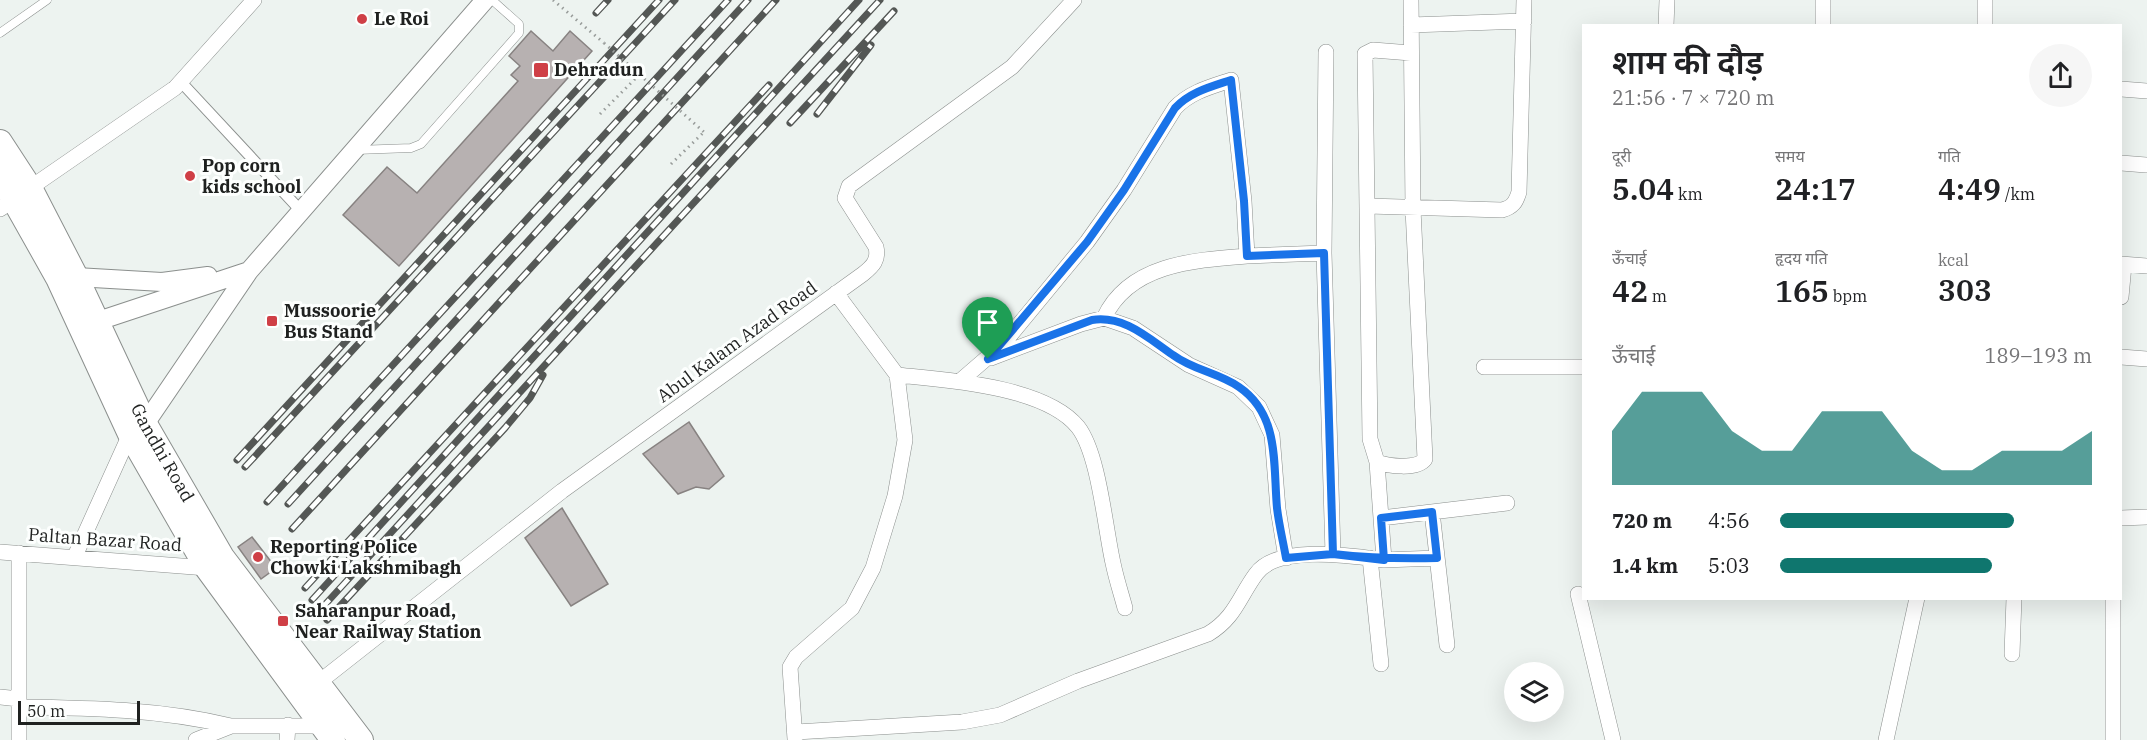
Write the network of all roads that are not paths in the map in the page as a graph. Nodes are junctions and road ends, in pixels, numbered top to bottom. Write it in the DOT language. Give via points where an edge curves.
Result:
graph roads {
  1 [pos="47,0"];
  2 [pos="254,0"];
  3 [pos="485,0"];
  4 [pos="492,0"];
  5 [pos="1074,0"];
  6 [pos="1412,0"];
  7 [pos="1524,0"];
  8 [pos="1667,0"];
  9 [pos="1823,0"];
  10 [pos="1985,0"];
  11 [pos="1524,21"];
  12 [pos="1666,24"];
  13 [pos="1823,24"];
  14 [pos="1985,24"];
  15 [pos="1411,26"];
  16 [pos="0,33"];
  17 [pos="1326,52"];
  18 [pos="1411,53"];
  19 [pos="181,82"];
  20 [pos="2122,89"];
  21 [pos="2147,91"];
  22 [pos="0,142"];
  23 [pos="355,150"];
  24 [pos="2122,163"];
  25 [pos="2146,165"];
  26 [pos="0,175"];
  27 [pos="15,199"];
  28 [pos="1368,206"];
  29 [pos="1413,209"];
  30 [pos="301,212"];
  31 [pos="1324,253"];
  32 [pos="1247,256"];
  33 [pos="2123,265"];
  34 [pos="2147,267"];
  35 [pos="249,271"];
  36 [pos="76,276"];
  37 [pos="2122,281"];
  38 [pos="836,293"];
  39 [pos="1104,318"];
  40 [pos="88,324"];
  41 [pos="2122,357"];
  42 [pos="988,359"];
  43 [pos="2147,359"];
  44 [pos="1484,367"];
  45 [pos="1582,367"];
  46 [pos="897,375"];
  47 [pos="959,381"];
  48 [pos="138,429"];
  49 [pos="1377,462"];
  50 [pos="1507,503"];
  51 [pos="1432,512"];
  52 [pos="2147,517"];
  53 [pos="1381,518"];
  54 [pos="2122,518"];
  55 [pos="0,552"];
  56 [pos="19,553"];
  57 [pos="1333,554"];
  58 [pos="75,556"];
  59 [pos="1286,558"];
  60 [pos="1437,558"];
  61 [pos="1377,559"];
  62 [pos="207,568"];
  63 [pos="1578,594"];
  64 [pos="1917,600"];
  65 [pos="2014,600"];
  66 [pos="2113,600"];
  67 [pos="1125,608"];
  68 [pos="1447,645"];
  69 [pos="2012,654"];
  70 [pos="1380,664"];
  71 [pos="318,683"];
  72 [pos="0,697"];
  73 [pos="19,703"];
  74 [pos="231,726"];
  75 [pos="288,732"];
  76 [pos="327,733"];
  77 [pos="796,736"];
  78 [pos="19,740"];
  79 [pos="196,740"];
  80 [pos="361,740"];
  81 [pos="1613,740"];
  82 [pos="1886,740"];
  83 [pos="2113,740"];
  1 -- 16 [label="lane"];
  2 -- 19 [label="street"];
  3 -- 23 [label="street"];
  4 -- 23 [label="lane" via="519,24 519,33 422,144 411,148"];
  5 -- 38 [label="street, Abul Kalam Azad Road" via="1012,67 849,186 845,198 878,255 863,274"];
  6 -- 15 [label="street"];
  7 -- 11 [label="street"];
  8 -- 12 [label="street"];
  9 -- 13 [label="street"];
  10 -- 14 [label="street"];
  11 -- 15 [label="street"];
  11 -- 29 [label="street" via="1523,120 1516,202 1502,210"];
  15 -- 18 [label="street"];
  17 -- 31 [label="street"];
  18 -- 28 [label="street" via="1373,50 1365,54"];
  18 -- 29 [label="street"];
  19 -- 27 [label="street"];
  19 -- 30 [label="street"];
  20 -- 21 [label="street"];
  22 -- 27 [label="main road, Gandhi Road"];
  23 -- 30 [label="street"];
  24 -- 25 [label="street"];
  26 -- 27 [label="main road, Gandhi Road"];
  27 -- 36 [label="main road, Gandhi Road"];
  27 -- 40 [label="main road, Gandhi Road"];
  28 -- 29 [label="street"];
  28 -- 49 [label="street" via="1369,397 1371,450"];
  29 -- 49 [label="street" via="1425,459 1418,465"];
  30 -- 35 [label="street"];
  31 -- 32 [label="street"];
  31 -- 57 [label="street"];
  32 -- 39 [label="street" via="1193,260 1159,270 1123,290 1111,302"];
  32 -- 42 [label="street" via="1231,80 1183,99 1175,108 1093,234"];
  33 -- 34 [label="street"];
  33 -- 37 [label="street"];
  35 -- 36 [label="street" via="162,282"];
  35 -- 40 [label="street"];
  35 -- 48 [label="street"];
  36 -- 40 [label="main road, Gandhi Road"];
  38 -- 46 [label="street"];
  38 -- 71 [label="street, Abul Kalam Azad Road" via="562,491"];
  39 -- 42 [label="street"];
  39 -- 59 [label="street" via="1133,328 1189,365 1239,387 1256,402 1272,435"];
  40 -- 48 [label="main road, Gandhi Road"];
  41 -- 43 [label="street"];
  42 -- 47 [label="street"];
  44 -- 45 [label="street"];
  46 -- 47 [label="street"];
  46 -- 77 [label="street" via="906,431 895,496 873,568 852,608 796,657 790,667"];
  47 -- 67 [label="street" via="1048,403 1077,426 1095,469"];
  48 -- 58 [label="street"];
  48 -- 62 [label="main road, Gandhi Road"];
  48 -- 71 [label="main road, Gandhi Road" via="222,556"];
  49 -- 53 [label="street"];
  50 -- 51 [label="street"];
  51 -- 53 [label="street"];
  51 -- 60 [label="street"];
  52 -- 54 [label="street"];
  53 -- 61 [label="street"];
  55 -- 56 [label="street, Paltan Bazar Road"];
  56 -- 58 [label="street, Paltan Bazar Road"];
  56 -- 73 [label="street"];
  57 -- 59 [label="street"];
  57 -- 61 [label="street"];
  58 -- 62 [label="street, Paltan Bazar Road"];
  59 -- 77 [label="street" via="1260,569 1224,625 1000,715 962,722"];
  60 -- 61 [label="street"];
  60 -- 68 [label="street"];
  61 -- 70 [label="street"];
  62 -- 76 [label="main road, Gandhi Road"];
  63 -- 81 [label="street"];
  64 -- 82 [label="street"];
  65 -- 69 [label="street"];
  66 -- 83 [label="street"];
  71 -- 80 [label="main road, Gandhi Road"];
  72 -- 73 [label="street"];
  73 -- 74 [label="street" via="128,709"];
  73 -- 78 [label="street"];
  74 -- 75 [label="street"];
  74 -- 79 [label="street"];
  75 -- 76 [label="street"];
}
